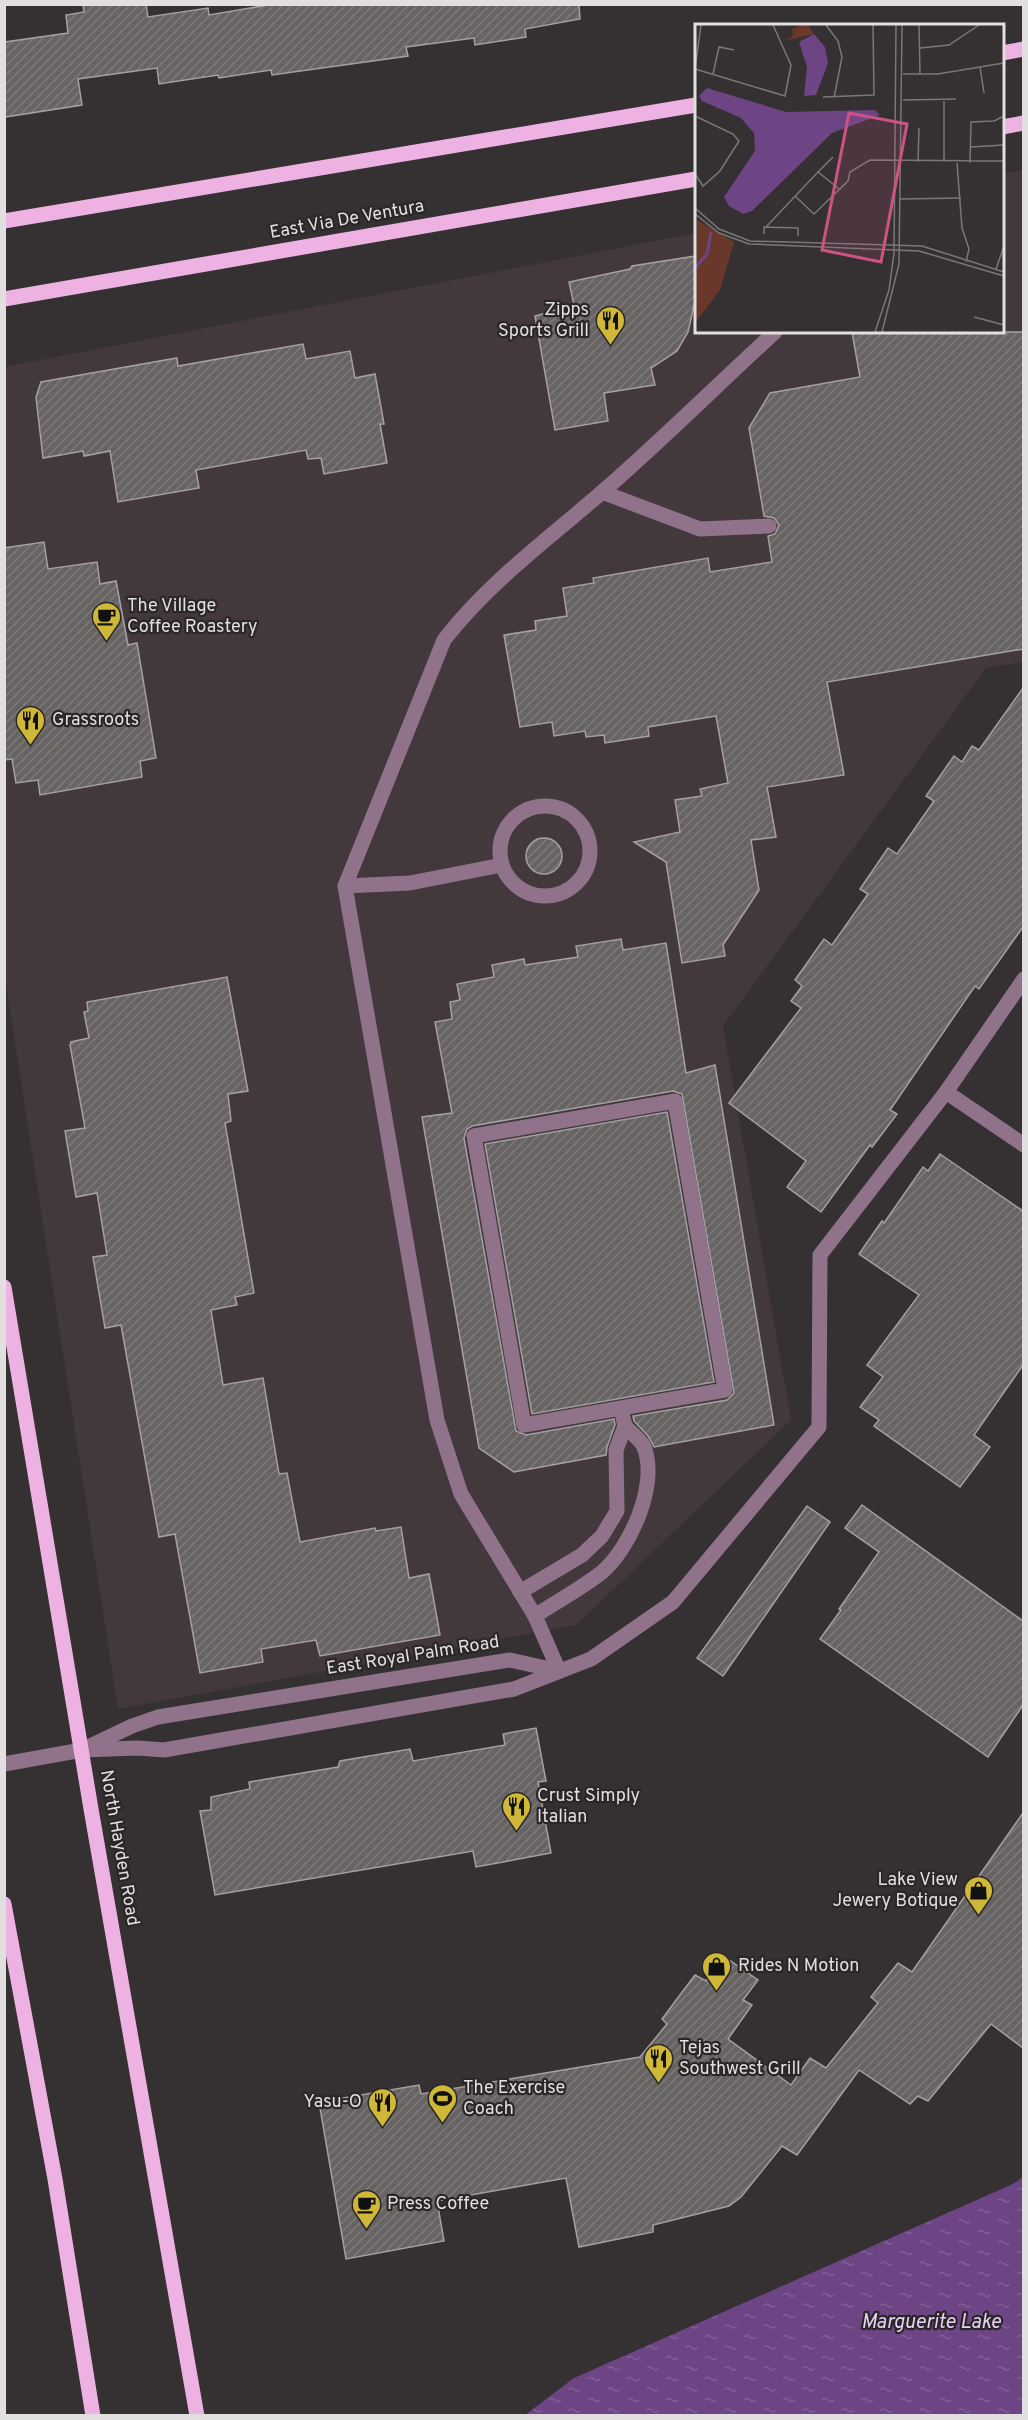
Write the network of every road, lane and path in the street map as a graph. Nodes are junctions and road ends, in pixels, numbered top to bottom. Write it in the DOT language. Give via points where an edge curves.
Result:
graph roads {
  1 [pos="1023,49"];
  2 [pos="1004,53"];
  3 [pos="695,105"];
  4 [pos="1023,123"];
  5 [pos="1004,127"];
  6 [pos="695,179"];
  7 [pos="4,221"];
  8 [pos="4,299"];
  9 [pos="774,333"];
  10 [pos="602,492"];
  11 [pos="769,526"];
  12 [pos="502,865"];
  13 [pos="345,886"];
  14 [pos="1023,979"];
  15 [pos="946,1092"];
  16 [pos="1023,1146"];
  17 [pos="4,1287"];
  18 [pos="621,1408"];
  19 [pos="625,1426"];
  20 [pos="520,1592"];
  21 [pos="535,1617"];
  22 [pos="559,1671"];
  23 [pos="82,1750"];
  24 [pos="4,1764"];
  25 [pos="4,1904"];
  26 [pos="93,2415"];
  27 [pos="197,2415"];
  1 -- 2 [label="main road"];
  3 -- 7 [label="main road"];
  4 -- 5 [label="main road"];
  6 -- 8 [label="main road, East Via De Ventura"];
  9 -- 10 [label="street"];
  10 -- 11 [label="street" via="699,529"];
  10 -- 13 [label="street" via="464,614 444,640"];
  12 -- 12 [label="street" via="521,890 551,896 566,892 586,870 590,840 579,821 561,809 532,808 520,814 506,831 500,851"];
  12 -- 13 [label="street" via="410,883"];
  13 -- 20 [label="street" via="437,1420 461,1494"];
  14 -- 15 [label="street"];
  15 -- 16 [label="street"];
  15 -- 22 [label="street" via="820,1255 819,1427 673,1602 591,1659"];
  17 -- 23 [label="main road, North Hayden Road"];
  18 -- 18 [label="street" via="524,1425 474,1136 675,1101 725,1390"];
  18 -- 19 [label="street"];
  19 -- 20 [label="street" via="616,1450 617,1511 602,1536 582,1556"];
  19 -- 21 [label="street" via="644,1446 648,1478 641,1515 624,1546 602,1572"];
  20 -- 21 [label="street"];
  21 -- 22 [label="street"];
  22 -- 23 [label="street, East Royal Palm Road" via="514,1689 164,1750"];
  22 -- 23 [label="street, East Royal Palm Road" via="510,1660 170,1715 132,1726"];
  23 -- 24 [label="street, East Royal Palm Road"];
  23 -- 27 [label="main road, North Hayden Road"];
  25 -- 26 [label="main road" via="55,2179"];
}
